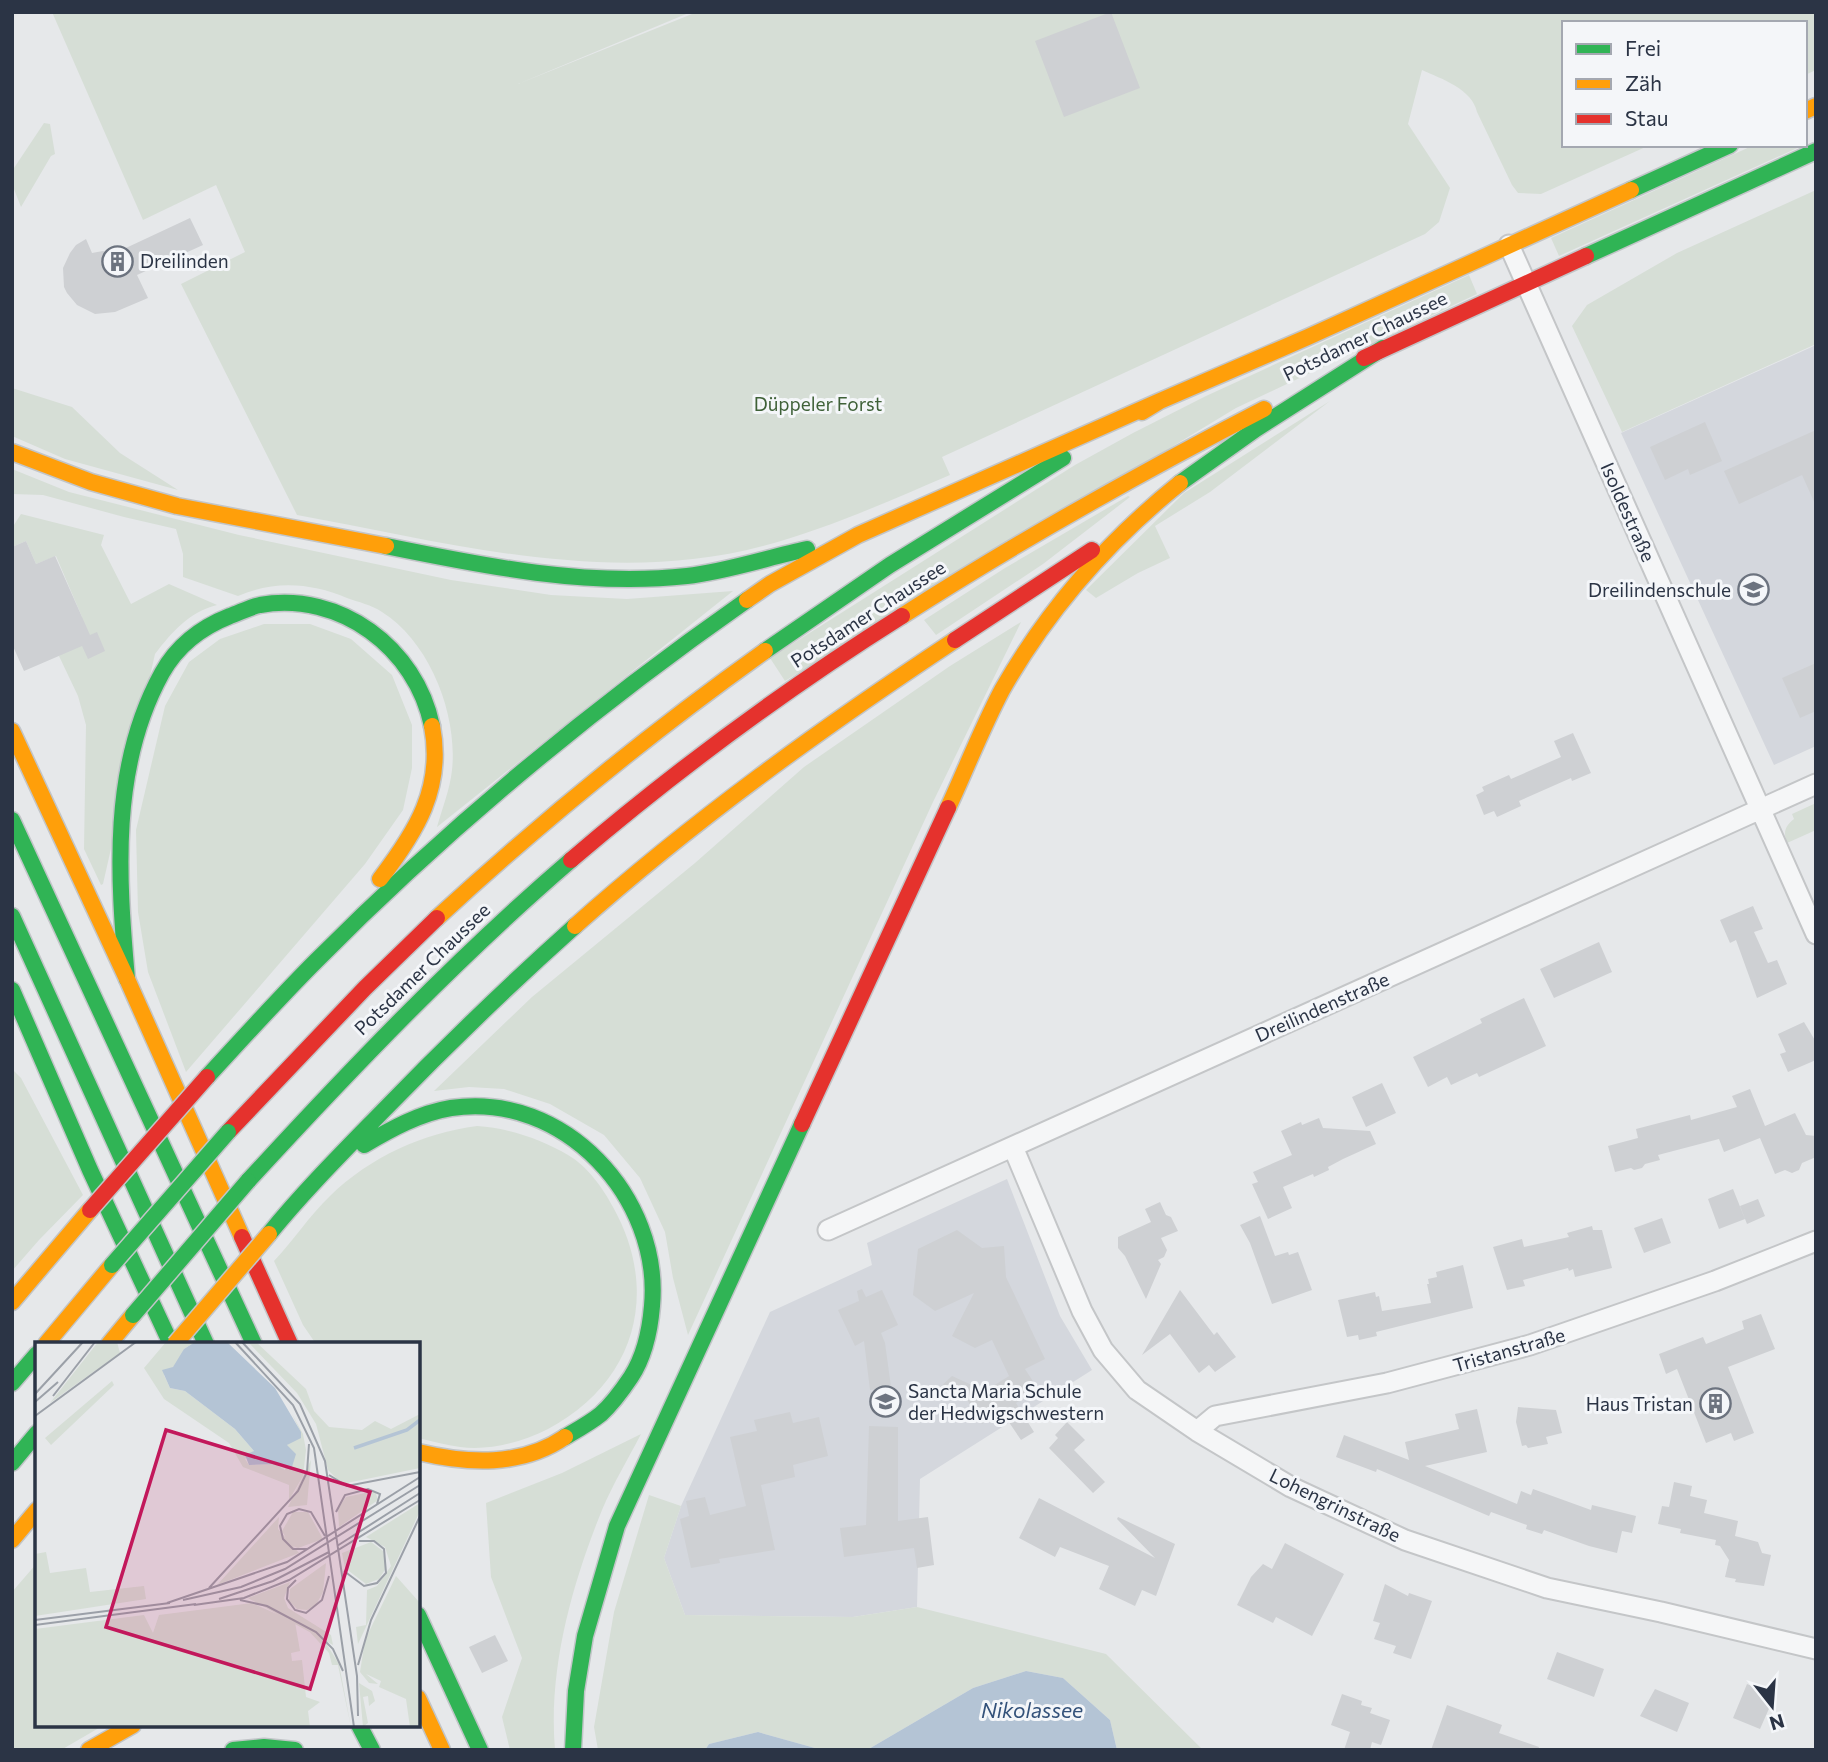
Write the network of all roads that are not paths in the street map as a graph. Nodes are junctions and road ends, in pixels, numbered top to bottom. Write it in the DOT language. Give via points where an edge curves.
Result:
graph roads {
  1 [pos="1726,147"];
  2 [pos="1816,152"];
  3 [pos="1509,245"];
  4 [pos="1526,284"];
  5 [pos="1383,348"];
  6 [pos="1160,401"];
  7 [pos="12,452"];
  8 [pos="1137,520"];
  9 [pos="858,535"];
  10 [pos="12,731"];
  11 [pos="1816,784"];
  12 [pos="1760,809"];
  13 [pos="12,820"];
  14 [pos="12,916"];
  15 [pos="1816,933"];
  16 [pos="316,961"];
  17 [pos="127,979"];
  18 [pos="12,990"];
  19 [pos="34,1080"];
  20 [pos="1013,1147"];
  21 [pos="90,1170"];
  22 [pos="292,1205"];
  23 [pos="828,1230"];
  24 [pos="1816,1241"];
  25 [pos="265,1291"];
  26 [pos="12,1302"];
  27 [pos="48,1342"];
  28 [pos="111,1342"];
  29 [pos="172,1342"];
  30 [pos="175,1342"];
  31 [pos="205,1342"];
  32 [pos="253,1342"];
  33 [pos="289,1342"];
  34 [pos="299,1342"];
  35 [pos="35,1356"];
  36 [pos="12,1383"];
  37 [pos="1197,1431"];
  38 [pos="35,1435"];
  39 [pos="420,1452"];
  40 [pos="12,1463"];
  41 [pos="35,1512"];
  42 [pos="17,1534"];
  43 [pos="12,1546"];
  44 [pos="420,1619"];
  45 [pos="1816,1649"];
  46 [pos="420,1702"];
  47 [pos="129,1727"];
  48 [pos="360,1727"];
  49 [pos="89,1750"];
  50 [pos="233,1750"];
  51 [pos="295,1750"];
  52 [pos="372,1750"];
  53 [pos="442,1750"];
  54 [pos="480,1750"];
  55 [pos="573,1750"];
  1 -- 3 [label="main road, Potsdamer Chaussee"];
  2 -- 4 [label="main road, Potsdamer Chaussee"];
  3 -- 4 [label="street, Isoldestraße"];
  3 -- 6 [label="main road, Potsdamer Chaussee"];
  4 -- 5 [label="main road, Potsdamer Chaussee"];
  4 -- 12 [label="street, Isoldestraße"];
  5 -- 8 [label="main road" via="1189,476"];
  5 -- 28 [label="main road, Potsdamer Chaussee, bridge" via="1172,456 1006,550 914,606 657,789 505,918 342,1077"];
  6 -- 9 [label="main road"];
  6 -- 27 [label="main road, Potsdamer Chaussee, bridge" via="980,507 858,586 733,672 572,797 360,991 229,1132"];
  7 -- 9 [label="main road" via="91,482 177,506 492,568 560,576 688,576"];
  8 -- 22 [label="main road" via="919,663 707,816 511,983"];
  8 -- 55 [label="main road" via="1035,636 1002,691 622,1514 595,1591 580,1654"];
  9 -- 16 [label="main road" via="770,584 601,708 446,838"];
  10 -- 17 [label="main road"];
  11 -- 12 [label="street, Dreilindenstraße"];
  12 -- 15 [label="street, Isoldestraße"];
  12 -- 20 [label="street, Dreilindenstraße"];
  13 -- 32 [label="main road"];
  14 -- 31 [label="main road"];
  16 -- 17 [label="main road" via="394,861 419,821 433,784 436,736 416,677 377,634 323,607 271,603 227,615 191,638 163,671 146,707 129,762 119,841"];
  16 -- 26 [label="main road, bridge" via="207,1077"];
  17 -- 25 [label="main road"];
  18 -- 21 [label="main road"];
  19 -- 21 [label="main road" via="76,1162"];
  20 -- 23 [label="street, Dreilindenstraße"];
  20 -- 37 [label="street, Lohengrinstraße" via="1103,1350 1137,1390"];
  21 -- 29 [label="main road"];
  22 -- 30 [label="main road, bridge"];
  22 -- 39 [label="main road" via="348,1155 392,1129 438,1111 492,1106 536,1118 579,1140 616,1177 640,1217 653,1266 653,1311 639,1359 613,1403 572,1436 516,1459 464,1462"];
  24 -- 37 [label="street, Tristanstraße" via="1530,1345 1387,1383 1214,1416"];
  25 -- 33 [label="main road"];
  25 -- 34 [label="main road"];
  35 -- 36 [label="main road"];
  37 -- 45 [label="street, Lohengrinstraße" via="1291,1487 1405,1540 1547,1588"];
  38 -- 40 [label="main road"];
  41 -- 42 [label="main road"];
  42 -- 43 [label="main road"];
  44 -- 54 [label="main road"];
  46 -- 53 [label="main road"];
  47 -- 49 [label="main road"];
  48 -- 52 [label="main road"];
  50 -- 51 [label="main road"];
}
